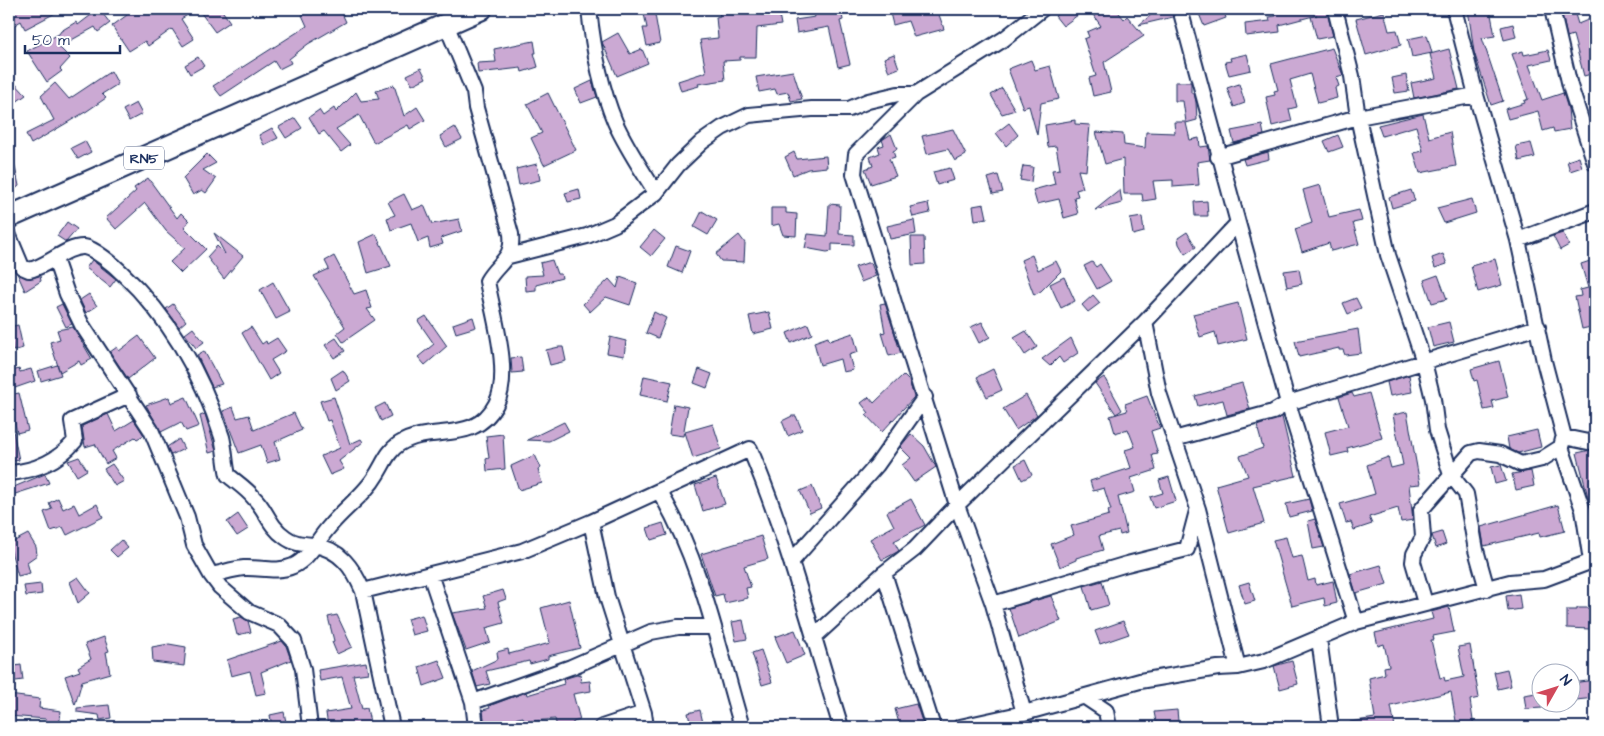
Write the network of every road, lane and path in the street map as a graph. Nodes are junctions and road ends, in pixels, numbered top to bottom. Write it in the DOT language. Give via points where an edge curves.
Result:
graph roads {
  1 [pos="480,9"];
  2 [pos="589,9"];
  3 [pos="1042,9"];
  4 [pos="1180,9"];
  5 [pos="1335,9"];
  6 [pos="1454,9"];
  7 [pos="1552,9"];
  8 [pos="446,24"];
  9 [pos="916,94"];
  10 [pos="1476,95"];
  11 [pos="1358,117"];
  12 [pos="1218,156"];
  13 [pos="1595,163"];
  14 [pos="656,192"];
  15 [pos="1595,212"];
  16 [pos="9,217"];
  17 [pos="1238,224"];
  18 [pos="9,236"];
  19 [pos="1518,240"];
  20 [pos="509,256"];
  21 [pos="55,259"];
  22 [pos="1145,322"];
  23 [pos="1538,327"];
  24 [pos="1424,362"];
  25 [pos="129,395"];
  26 [pos="925,397"];
  27 [pos="1288,403"];
  28 [pos="1174,439"];
  29 [pos="1595,440"];
  30 [pos="1563,442"];
  31 [pos="9,473"];
  32 [pos="1451,475"];
  33 [pos="659,491"];
  34 [pos="957,505"];
  35 [pos="1198,509"];
  36 [pos="590,522"];
  37 [pos="315,545"];
  38 [pos="1593,561"];
  39 [pos="791,562"];
  40 [pos="430,574"];
  41 [pos="884,574"];
  42 [pos="211,575"];
  43 [pos="1487,589"];
  44 [pos="363,591"];
  45 [pos="1424,603"];
  46 [pos="993,604"];
  47 [pos="1356,622"];
  48 [pos="712,627"];
  49 [pos="813,638"];
  50 [pos="1319,640"];
  51 [pos="623,642"];
  52 [pos="1238,667"];
  53 [pos="1085,697"];
  54 [pos="473,702"];
  55 [pos="1024,713"];
  56 [pos="645,720"];
  57 [pos="310,727"];
  58 [pos="392,727"];
  59 [pos="476,727"];
  60 [pos="602,727"];
  61 [pos="742,727"];
  62 [pos="841,727"];
  63 [pos="933,727"];
  64 [pos="961,727"];
  65 [pos="1109,727"];
  66 [pos="1330,727"];
  1 -- 8 [label="highway, RN5"];
  2 -- 14 [label="street" via="608,103 623,137"];
  3 -- 9 [label="street" via="1004,39"];
  4 -- 12 [label="street"];
  5 -- 11 [label="street" via="1352,76"];
  6 -- 10 [label="street"];
  7 -- 13 [label="street" via="1570,86"];
  8 -- 16 [label="highway, RN5"];
  8 -- 20 [label="street" via="474,92 511,234"];
  9 -- 14 [label="street" via="898,94 849,109 749,115 702,142"];
  9 -- 26 [label="street" via="856,154 854,174"];
  10 -- 11 [label="street"];
  10 -- 19 [label="street"];
  11 -- 12 [label="street"];
  11 -- 24 [label="street" via="1388,255"];
  12 -- 17 [label="street"];
  14 -- 20 [label="street" via="633,212 603,230"];
  15 -- 19 [label="street"];
  17 -- 22 [label="street"];
  17 -- 27 [label="street"];
  18 -- 21 [label="street" via="24,270 33,270"];
  19 -- 23 [label="street"];
  20 -- 37 [label="street" via="487,282 500,349 502,380 496,404 485,420 474,428 417,435 398,445 357,500 329,526"];
  21 -- 25 [label="street" via="82,325"];
  21 -- 37 [label="street" via="78,248 89,248 137,287 174,332 200,380 222,439 228,475 256,498 273,526 286,538 300,545"];
  22 -- 28 [label="street" via="1158,392"];
  22 -- 34 [label="street"];
  23 -- 24 [label="street"];
  23 -- 30 [label="street"];
  24 -- 27 [label="street"];
  24 -- 32 [label="street" via="1437,430"];
  25 -- 31 [label="street" via="72,421 75,441 49,463 24,472"];
  25 -- 42 [label="street" via="155,440 187,517 194,545"];
  26 -- 34 [label="street"];
  26 -- 39 [label="street" via="877,465"];
  27 -- 28 [label="street" via="1273,412"];
  27 -- 47 [label="street"];
  28 -- 35 [label="street"];
  29 -- 30 [label="street"];
  30 -- 32 [label="street" via="1542,459 1521,464 1500,454 1479,451 1466,457"];
  30 -- 38 [label="street" via="1583,510"];
  32 -- 43 [label="street" via="1466,494"];
  32 -- 45 [label="street" via="1422,510 1423,537 1413,562"];
  33 -- 36 [label="street"];
  33 -- 39 [label="street" via="750,449"];
  33 -- 48 [label="street" via="688,546"];
  34 -- 41 [label="street" via="915,550"];
  34 -- 46 [label="street"];
  35 -- 46 [label="street" via="1187,549"];
  35 -- 52 [label="street"];
  36 -- 40 [label="street" via="522,550"];
  36 -- 51 [label="street" via="607,597"];
  37 -- 42 [label="street" via="294,565 276,570 245,568"];
  37 -- 44 [label="street" via="340,556 350,566"];
  38 -- 43 [label="street" via="1544,579 1510,582"];
  39 -- 49 [label="street"];
  40 -- 44 [label="street"];
  40 -- 54 [label="street"];
  41 -- 49 [label="street"];
  41 -- 63 [label="street"];
  42 -- 57 [label="street" via="249,612 279,625 294,641 304,669"];
  43 -- 45 [label="street"];
  44 -- 58 [label="street"];
  45 -- 47 [label="street"];
  46 -- 55 [label="street"];
  47 -- 50 [label="street"];
  48 -- 51 [label="street" via="678,627"];
  48 -- 61 [label="street"];
  49 -- 62 [label="street"];
  50 -- 52 [label="street" via="1264,661"];
  50 -- 66 [label="street"];
  51 -- 54 [label="street" via="571,667"];
  51 -- 56 [label="street"];
  52 -- 53 [label="street" via="1140,681"];
  53 -- 55 [label="street"];
  53 -- 65 [label="street" via="1106,711"];
  54 -- 59 [label="street"];
  55 -- 64 [label="street"];
  56 -- 60 [label="street"];
}
